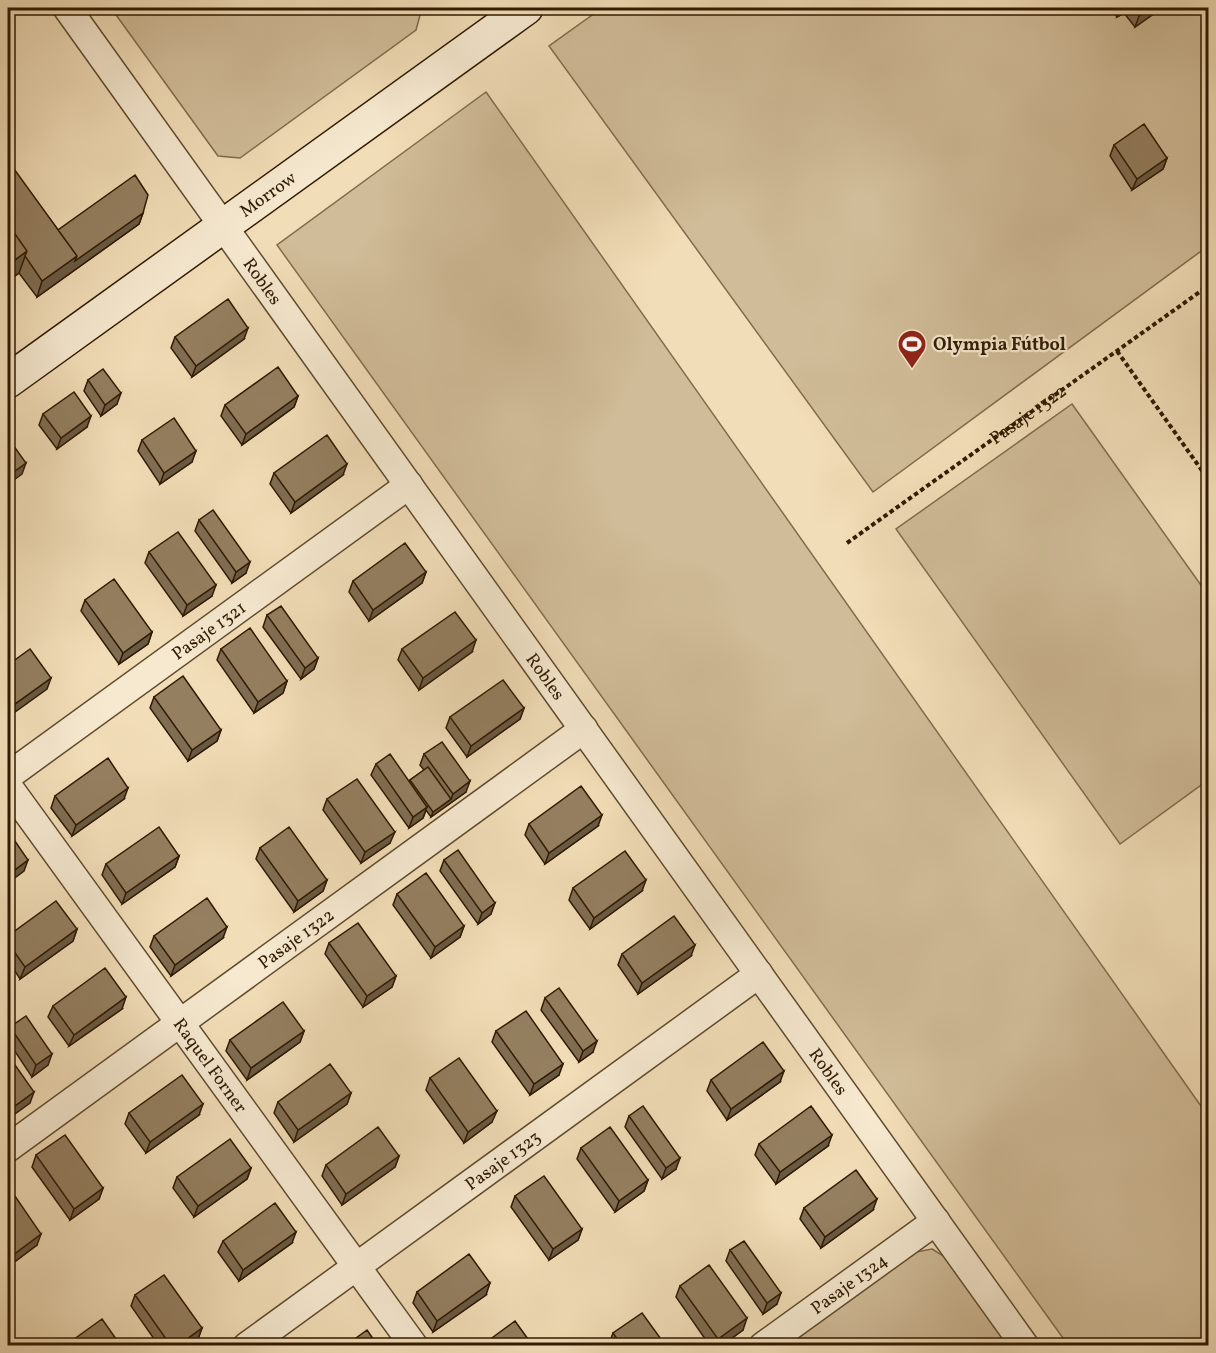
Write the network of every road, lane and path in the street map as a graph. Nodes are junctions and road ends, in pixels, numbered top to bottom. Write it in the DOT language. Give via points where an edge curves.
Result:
graph roads {
  1 [pos="67,8"];
  2 [pos="526,8"];
  3 [pos="223,225"];
  4 [pos="1209,286"];
  5 [pos="1117,351"];
  6 [pos="8,381"];
  7 [pos="1209,479"];
  8 [pos="409,484"];
  9 [pos="847,543"];
  10 [pos="584,729"];
  11 [pos="8,776"];
  12 [pos="8,786"];
  13 [pos="759,974"];
  14 [pos="180,1023"];
  15 [pos="8,1148"];
  16 [pos="936,1221"];
  17 [pos="356,1266"];
  18 [pos="248,1346"];
  19 [pos="414,1346"];
  20 [pos="764,1346"];
  21 [pos="1025,1346"];
  1 -- 3 [label="street, Robles"];
  2 -- 3 [label="street, Morrow"];
  3 -- 6 [label="street, Morrow"];
  3 -- 8 [label="street, Robles"];
  4 -- 5 [label="path, Pasaje 1322"];
  5 -- 7 [label="path"];
  5 -- 9 [label="path, Pasaje 1322"];
  8 -- 10 [label="street, Robles"];
  8 -- 11 [label="street, Pasaje 1321"];
  10 -- 13 [label="street, Robles"];
  10 -- 14 [label="street, Pasaje 1322"];
  12 -- 14 [label="street, Raquel Forner"];
  13 -- 16 [label="street, Robles"];
  13 -- 17 [label="street, Pasaje 1323"];
  14 -- 15 [label="street, Pasaje 1322"];
  14 -- 17 [label="street, Raquel Forner"];
  16 -- 20 [label="street, Pasaje 1324"];
  16 -- 21 [label="street, Robles"];
  17 -- 18 [label="street, Pasaje 1323"];
  17 -- 19 [label="street, Raquel Forner"];
}
